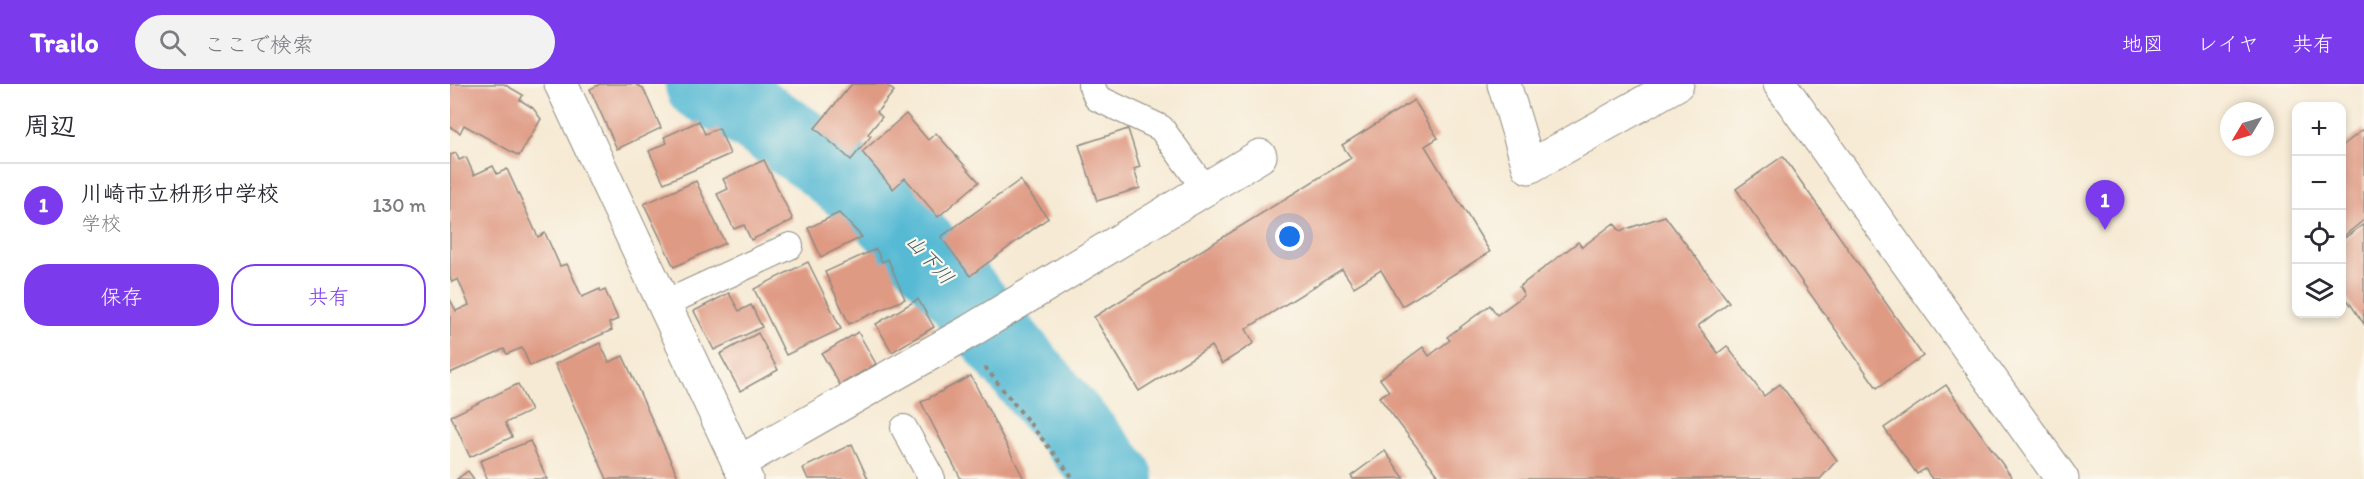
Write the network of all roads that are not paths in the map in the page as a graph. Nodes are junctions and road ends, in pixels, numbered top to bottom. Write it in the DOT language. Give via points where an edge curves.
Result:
graph roads {
  1 [pos="561,84"];
  2 [pos="1091,84"];
  3 [pos="1504,84"];
  4 [pos="1677,84"];
  5 [pos="1780,84"];
  6 [pos="1260,156"];
  7 [pos="1205,189"];
  8 [pos="790,246"];
  9 [pos="663,304"];
  10 [pos="904,428"];
  11 [pos="742,471"];
  12 [pos="932,479"];
  13 [pos="2062,479"];
  1 -- 9 [label="street"];
  2 -- 7 [label="lane" via="1097,98 1161,128"];
  3 -- 4 [label="street" via="1529,167"];
  5 -- 13 [label="street"];
  6 -- 7 [label="street"];
  7 -- 11 [label="street"];
  8 -- 9 [label="lane"];
  9 -- 11 [label="street"];
  10 -- 12 [label="lane"];
}
